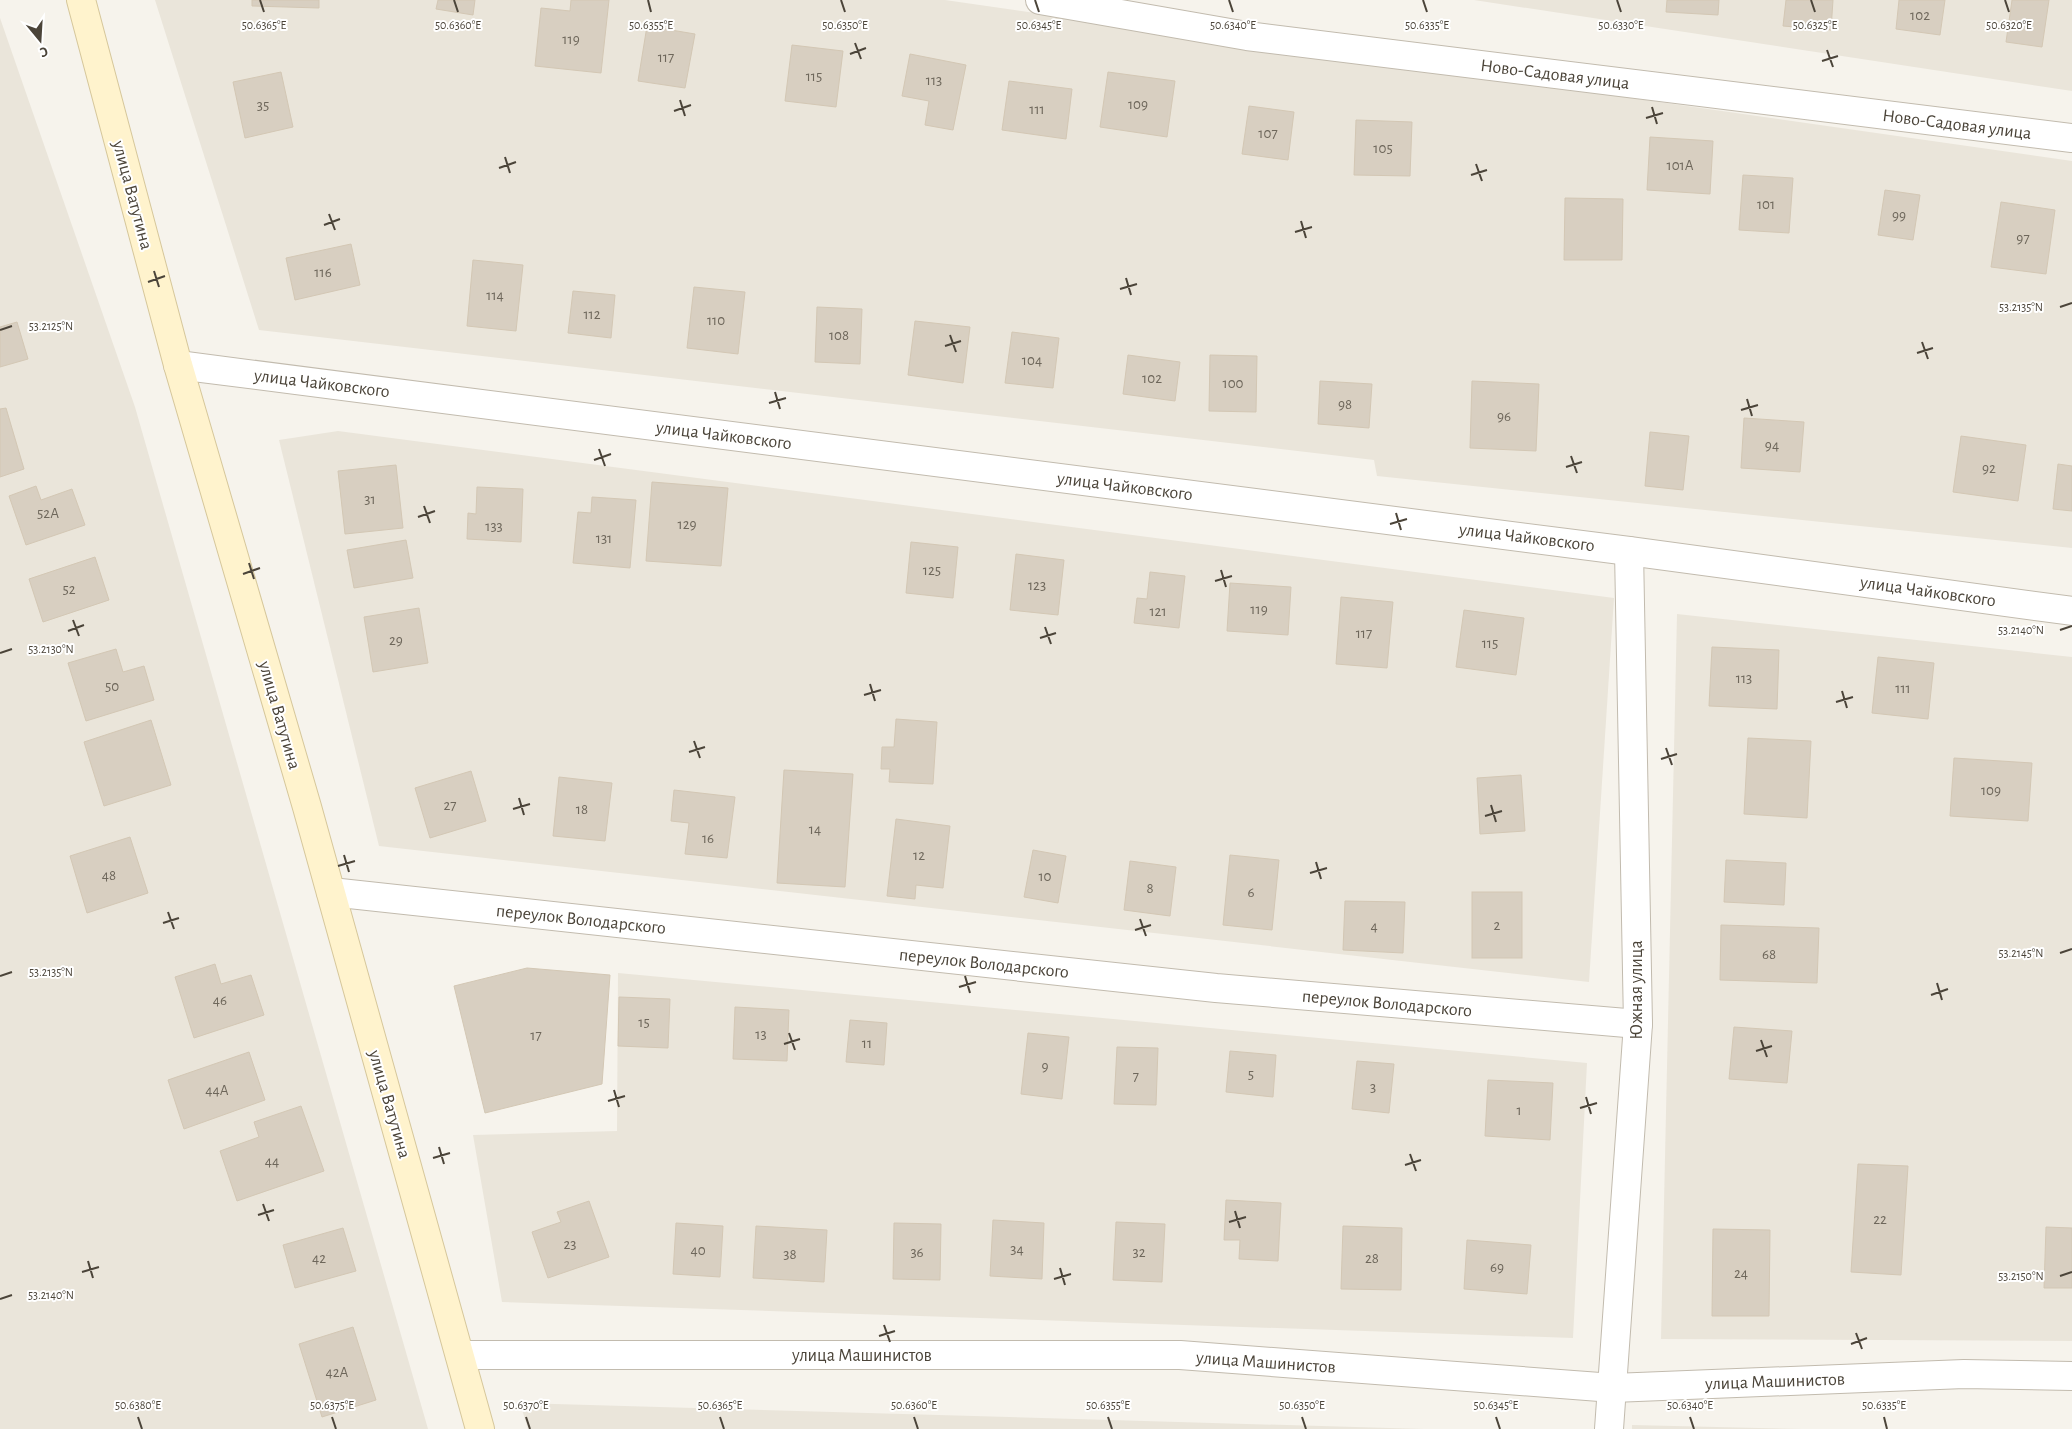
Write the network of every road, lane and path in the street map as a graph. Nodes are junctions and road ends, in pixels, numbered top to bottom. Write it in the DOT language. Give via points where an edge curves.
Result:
graph roads {
  1 [pos="82,0"];
  2 [pos="1040,0"];
  3 [pos="2072,138"];
  4 [pos="178,365"];
  5 [pos="1629,550"];
  6 [pos="2072,611"];
  7 [pos="331,892"];
  8 [pos="1638,1024"];
  9 [pos="460,1355"];
  10 [pos="2072,1376"];
  11 [pos="1613,1388"];
  12 [pos="480,1429"];
  13 [pos="1609,1429"];
  1 -- 4 [label="main road, улица Ватутина"];
  2 -- 3 [label="street, Ново-Садовая улица" via="1247,36"];
  4 -- 5 [label="street, улица Чайковского"];
  4 -- 7 [label="main road, улица Ватутина"];
  5 -- 6 [label="street, улица Чайковского"];
  5 -- 8 [label="street, Южная улица"];
  7 -- 8 [label="street, переулок Володарского" via="1206,987"];
  7 -- 9 [label="main road, улица Ватутина"];
  8 -- 11 [label="street, Южная улица"];
  9 -- 11 [label="street, улица Машинистов" via="1180,1356"];
  9 -- 12 [label="main road, улица Ватутина"];
  10 -- 11 [label="street, улица Машинистов" via="1964,1374"];
  11 -- 13 [label="street, Южная улица"];
}
